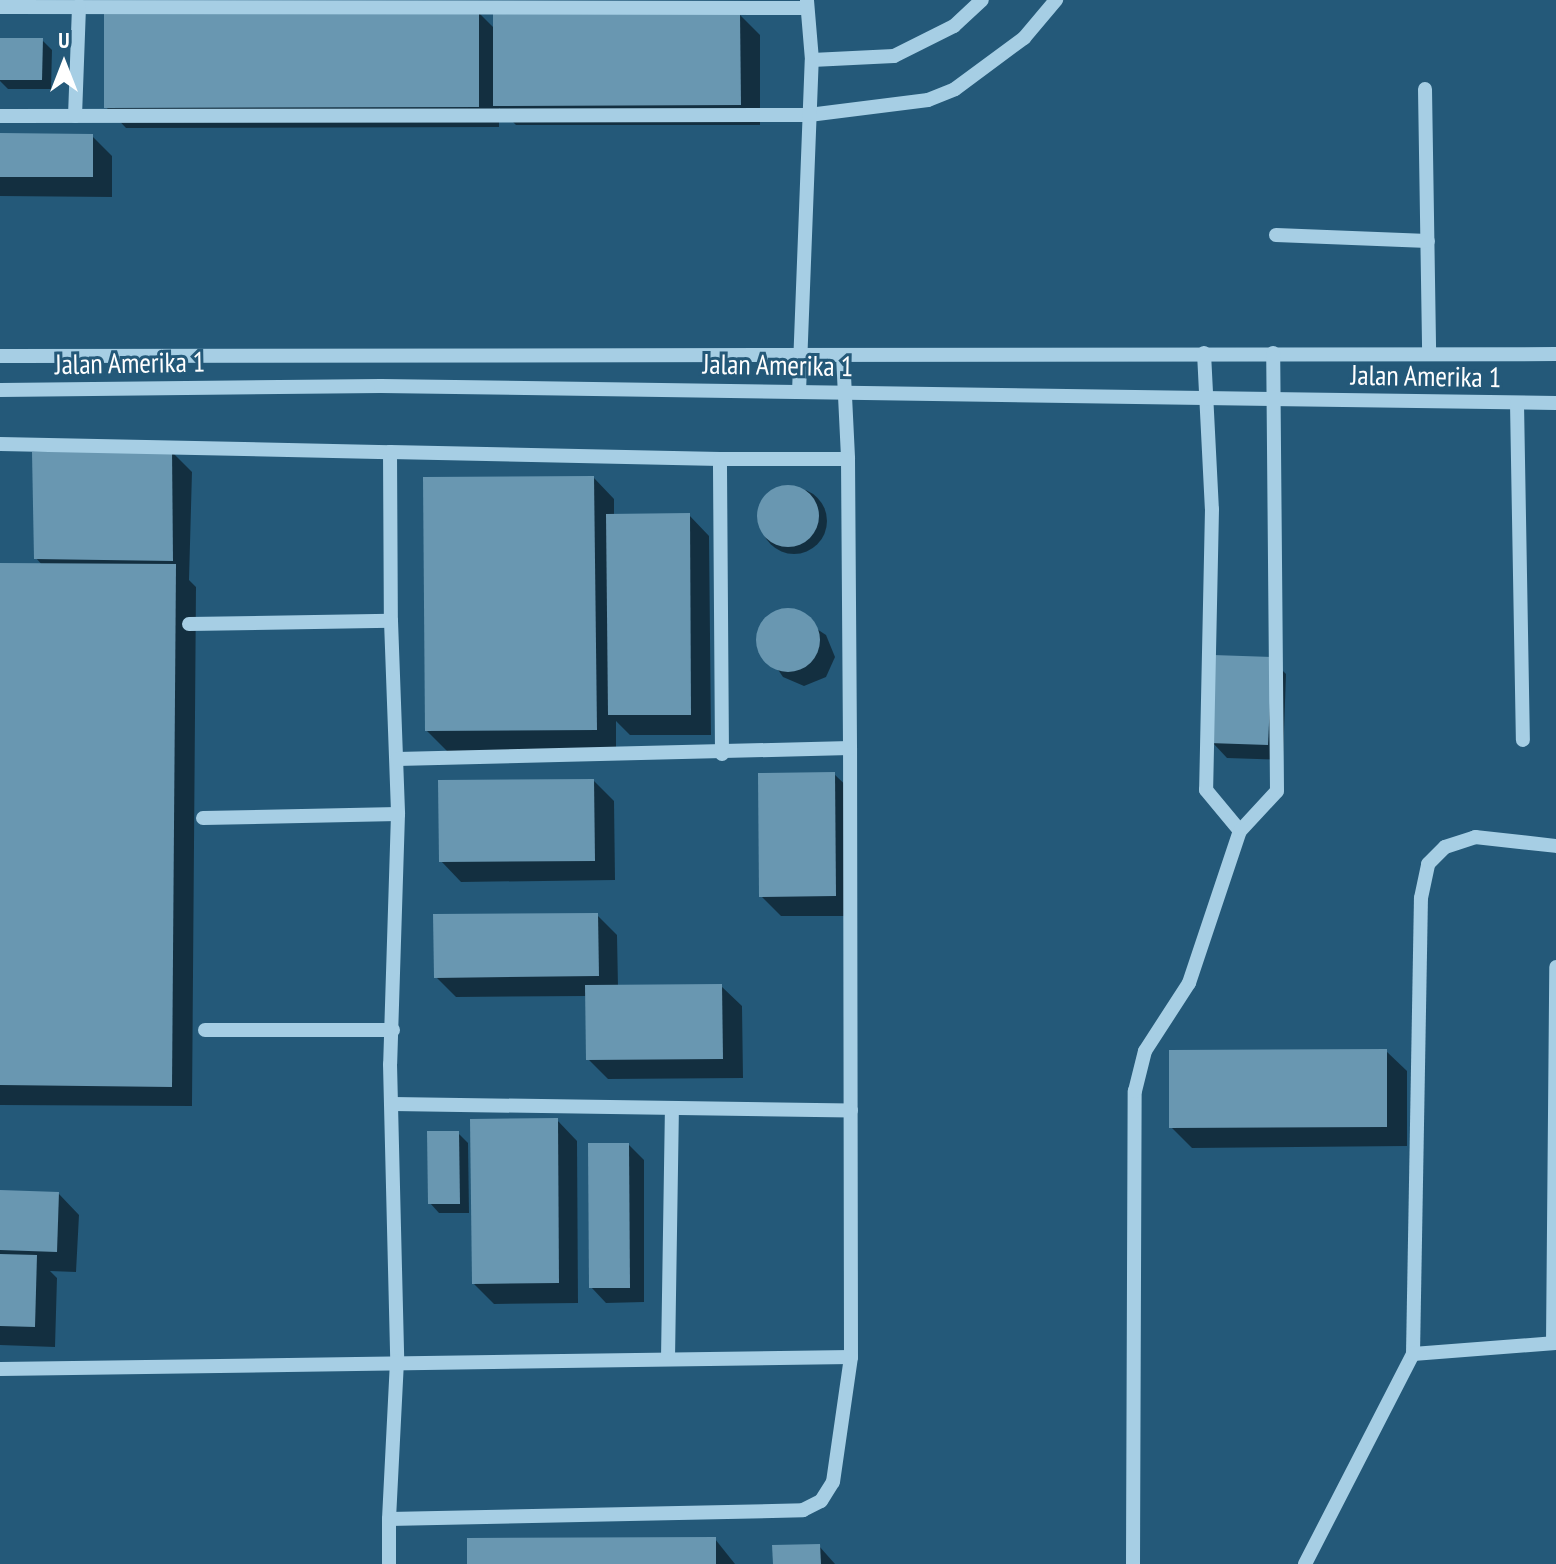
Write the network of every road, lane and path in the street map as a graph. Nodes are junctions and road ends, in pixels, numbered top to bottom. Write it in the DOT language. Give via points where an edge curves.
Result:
graph roads {
  1 [pos="982,0"];
  2 [pos="1056,0"];
  3 [pos="807,4"];
  4 [pos="79,6"];
  5 [pos="0,7"];
  6 [pos="812,60"];
  7 [pos="1425,89"];
  8 [pos="809,115"];
  9 [pos="0,116"];
  10 [pos="75,116"];
  11 [pos="1276,235"];
  12 [pos="1428,241"];
  13 [pos="1204,353"];
  14 [pos="1273,353"];
  15 [pos="1429,353"];
  16 [pos="1556,354"];
  17 [pos="799,355"];
  18 [pos="843,355"];
  19 [pos="0,356"];
  20 [pos="0,390"];
  21 [pos="799,392"];
  22 [pos="841,392"];
  23 [pos="1206,398"];
  24 [pos="1275,400"];
  25 [pos="1517,403"];
  26 [pos="1556,403"];
  27 [pos="0,444"];
  28 [pos="390,452"];
  29 [pos="720,459"];
  30 [pos="848,459"];
  31 [pos="391,621"];
  32 [pos="189,624"];
  33 [pos="1523,740"];
  34 [pos="850,748"];
  35 [pos="722,754"];
  36 [pos="397,759"];
  37 [pos="398,814"];
  38 [pos="203,818"];
  39 [pos="1240,831"];
  40 [pos="1556,846"];
  41 [pos="1556,967"];
  42 [pos="205,1030"];
  43 [pos="393,1030"];
  44 [pos="393,1104"];
  45 [pos="851,1110"];
  46 [pos="672,1112"];
  47 [pos="1555,1343"];
  48 [pos="1413,1354"];
  49 [pos="851,1357"];
  50 [pos="668,1359"];
  51 [pos="397,1361"];
  52 [pos="0,1369"];
  53 [pos="389,1519"];
  54 [pos="389,1564"];
  55 [pos="1133,1564"];
  56 [pos="1305,1564"];
  1 -- 6 [label="lane" via="954,26 894,56"];
  2 -- 8 [label="lane" via="1024,38 955,89 928,100"];
  3 -- 4 [label="lane"];
  3 -- 6 [label="lane"];
  4 -- 5 [label="lane"];
  4 -- 10 [label="lane"];
  6 -- 8 [label="lane"];
  7 -- 12 [label="lane"];
  8 -- 10 [label="lane"];
  8 -- 17 [label="lane"];
  9 -- 10 [label="lane"];
  11 -- 12 [label="lane"];
  12 -- 15 [label="lane"];
  13 -- 14 [label="lane, Jalan Amerika 1"];
  13 -- 18 [label="lane, Jalan Amerika 1"];
  13 -- 23 [label="lane"];
  14 -- 15 [label="lane, Jalan Amerika 1"];
  14 -- 24 [label="lane"];
  15 -- 16 [label="lane, Jalan Amerika 1"];
  17 -- 18 [label="lane, Jalan Amerika 1"];
  17 -- 19 [label="lane, Jalan Amerika 1"];
  17 -- 21 [label="lane"];
  18 -- 22 [label="lane"];
  20 -- 21 [label="lane, Jalan Amerika 1"];
  21 -- 22 [label="lane, Jalan Amerika 1"];
  22 -- 23 [label="lane, Jalan Amerika 1"];
  22 -- 30 [label="lane"];
  23 -- 24 [label="lane, Jalan Amerika 1"];
  23 -- 39 [label="lane" via="1212,509 1206,790"];
  24 -- 25 [label="lane, Jalan Amerika 1"];
  24 -- 39 [label="lane" via="1277,791"];
  25 -- 26 [label="lane, Jalan Amerika 1"];
  25 -- 33 [label="lane"];
  27 -- 28 [label="lane"];
  28 -- 29 [label="lane"];
  28 -- 31 [label="lane"];
  29 -- 30 [label="lane"];
  29 -- 35 [label="lane"];
  30 -- 34 [label="lane"];
  31 -- 32 [label="lane"];
  31 -- 36 [label="lane"];
  34 -- 35 [label="lane"];
  34 -- 45 [label="lane"];
  35 -- 36 [label="lane"];
  36 -- 37 [label="lane"];
  37 -- 38 [label="lane"];
  37 -- 43 [label="lane"];
  39 -- 55 [label="lane" via="1189,983 1145,1051 1135,1091"];
  40 -- 48 [label="lane" via="1475,837 1445,847 1428,864 1421,898"];
  41 -- 47 [label="lane"];
  42 -- 43 [label="lane"];
  43 -- 44 [label="lane"];
  44 -- 46 [label="lane"];
  44 -- 51 [label="lane"];
  45 -- 46 [label="lane"];
  45 -- 49 [label="lane"];
  46 -- 50 [label="lane"];
  47 -- 48 [label="lane"];
  48 -- 56 [label="lane"];
  49 -- 50 [label="lane"];
  49 -- 53 [label="lane" via="833,1482 821,1501 803,1510"];
  50 -- 51 [label="lane"];
  51 -- 52 [label="lane"];
  51 -- 53 [label="lane"];
  53 -- 54 [label="lane"];
}
